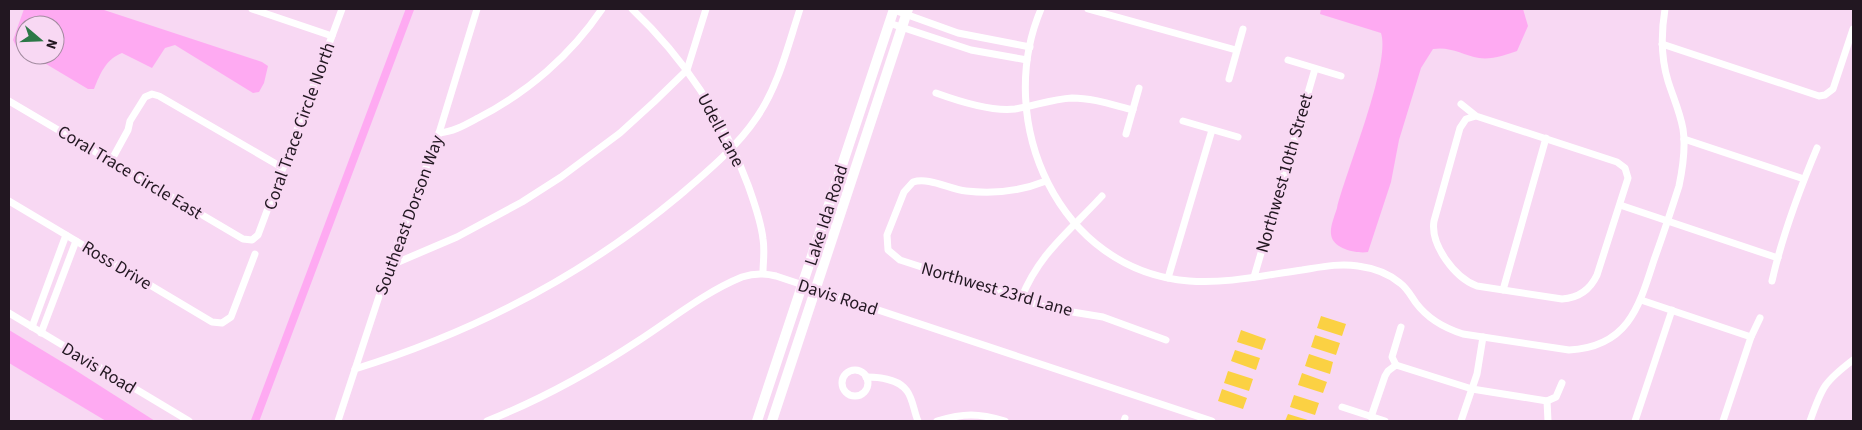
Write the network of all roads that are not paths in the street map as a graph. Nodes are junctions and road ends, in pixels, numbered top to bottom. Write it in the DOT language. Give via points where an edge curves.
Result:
graph roads {
  1 [pos="252,9"];
  2 [pos="342,9"];
  3 [pos="477,9"];
  4 [pos="602,9"];
  5 [pos="632,9"];
  6 [pos="706,9"];
  7 [pos="800,9"];
  8 [pos="1041,9"];
  9 [pos="1088,9"];
  10 [pos="1665,9"];
  11 [pos="894,10"];
  12 [pos="907,12"];
  13 [pos="889,23"];
  14 [pos="902,28"];
  15 [pos="1853,29"];
  16 [pos="1243,30"];
  17 [pos="332,36"];
  18 [pos="1662,44"];
  19 [pos="1030,47"];
  20 [pos="1236,50"];
  21 [pos="1027,60"];
  22 [pos="1288,60"];
  23 [pos="1315,68"];
  24 [pos="687,70"];
  25 [pos="1341,76"];
  26 [pos="1228,79"];
  27 [pos="1139,88"];
  28 [pos="936,93"];
  29 [pos="9,101"];
  30 [pos="1461,104"];
  31 [pos="1027,107"];
  32 [pos="1133,110"];
  33 [pos="1476,116"];
  34 [pos="1183,121"];
  35 [pos="1212,130"];
  36 [pos="439,133"];
  37 [pos="1126,134"];
  38 [pos="1238,137"];
  39 [pos="1546,138"];
  40 [pos="1684,139"];
  41 [pos="733,147"];
  42 [pos="1817,148"];
  43 [pos="111,161"];
  44 [pos="283,168"];
  45 [pos="1804,179"];
  46 [pos="1046,181"];
  47 [pos="1102,196"];
  48 [pos="9,201"];
  49 [pos="1620,205"];
  50 [pos="1667,221"];
  51 [pos="1076,224"];
  52 [pos="66,235"];
  53 [pos="252,240"];
  54 [pos="76,241"];
  55 [pos="255,254"];
  56 [pos="1778,258"];
  57 [pos="389,266"];
  58 [pos="762,274"];
  59 [pos="1254,277"];
  60 [pos="1168,278"];
  61 [pos="1772,281"];
  62 [pos="802,285"];
  63 [pos="816,289"];
  64 [pos="1503,290"];
  65 [pos="1021,299"];
  66 [pos="1641,300"];
  67 [pos="1672,310"];
  68 [pos="9,314"];
  69 [pos="1760,318"];
  70 [pos="32,327"];
  71 [pos="1401,327"];
  72 [pos="41,333"];
  73 [pos="1483,337"];
  74 [pos="1751,337"];
  75 [pos="1166,340"];
  76 [pos="1853,360"];
  77 [pos="1396,365"];
  78 [pos="355,369"];
  79 [pos="866,377"];
  80 [pos="1562,383"];
  81 [pos="1472,389"];
  82 [pos="1547,401"];
  83 [pos="1342,407"];
  84 [pos="1372,417"];
  85 [pos="189,421"];
  86 [pos="338,421"];
  87 [pos="487,421"];
  88 [pos="757,421"];
  89 [pos="772,421"];
  90 [pos="918,421"];
  91 [pos="937,421"];
  92 [pos="1005,421"];
  93 [pos="1212,421"];
  94 [pos="1385,421"];
  95 [pos="1461,421"];
  96 [pos="1548,421"];
  97 [pos="1635,421"];
  98 [pos="1723,421"];
  99 [pos="1810,421"];
  1 -- 17 [label="street"];
  2 -- 17 [label="street, Coral Trace Circle North"];
  3 -- 36 [label="street, Southeast Dorson Way"];
  4 -- 36 [label="street" via="564,55 527,87 480,117 449,132"];
  5 -- 24 [label="street, Udell Lane"];
  6 -- 24 [label="street"];
  7 -- 41 [label="street" via="772,92"];
  8 -- 19 [label="street"];
  9 -- 20 [label="street"];
  10 -- 18 [label="street"];
  11 -- 12 [label="street"];
  11 -- 13 [label="street, Lake Ida Road"];
  12 -- 14 [label="street, Lake Ida Road"];
  12 -- 19 [label="street" via="958,33"];
  13 -- 14 [label="street"];
  13 -- 62 [label="street, Lake Ida Road"];
  14 -- 21 [label="street" via="971,50"];
  14 -- 63 [label="street, Lake Ida Road"];
  15 -- 18 [label="street" via="1833,89 1825,95 1814,95"];
  16 -- 20 [label="street"];
  17 -- 44 [label="street, Coral Trace Circle North"];
  18 -- 40 [label="street"];
  19 -- 21 [label="street"];
  20 -- 26 [label="street"];
  21 -- 31 [label="street"];
  22 -- 23 [label="street"];
  23 -- 25 [label="street"];
  23 -- 59 [label="street, Northwest 10th Street"];
  24 -- 41 [label="street, Udell Lane"];
  24 -- 57 [label="street" via="620,133 561,177 490,221"];
  27 -- 32 [label="street"];
  28 -- 31 [label="street" via="992,108 1012,110"];
  29 -- 43 [label="street, Coral Trace Circle East"];
  30 -- 33 [label="street"];
  31 -- 32 [label="street" via="1055,99 1082,98"];
  31 -- 46 [label="street" via="1033,144"];
  32 -- 37 [label="street"];
  33 -- 39 [label="street"];
  33 -- 64 [label="street" via="1466,119 1460,128 1433,232 1436,243 1463,279 1477,286"];
  34 -- 35 [label="street"];
  35 -- 38 [label="street"];
  35 -- 60 [label="street"];
  36 -- 57 [label="street, Southeast Dorson Way"];
  39 -- 49 [label="street" via="1622,164 1628,178"];
  39 -- 64 [label="street"];
  40 -- 45 [label="street"];
  40 -- 50 [label="street" via="1682,169"];
  41 -- 58 [label="street, Udell Lane" via="759,221 764,253"];
  41 -- 78 [label="street" via="662,210 560,280 456,333"];
  42 -- 45 [label="street"];
  43 -- 44 [label="street" via="130,121 145,98 152,94"];
  43 -- 53 [label="street, Coral Trace Circle East" via="243,239"];
  44 -- 53 [label="street, Coral Trace Circle North" via="258,235"];
  45 -- 56 [label="street"];
  46 -- 51 [label="street"];
  46 -- 65 [label="street, Northwest 23rd Lane" via="1022,188 984,192 918,180 908,185 904,192 887,235 888,250 900,260"];
  47 -- 51 [label="street"];
  48 -- 52 [label="street, Ross Drive"];
  49 -- 50 [label="street"];
  49 -- 64 [label="street" via="1597,275 1592,285 1578,296 1567,298"];
  50 -- 56 [label="street"];
  50 -- 66 [label="street"];
  51 -- 60 [label="street" via="1114,256"];
  51 -- 65 [label="street" via="1041,260"];
  52 -- 54 [label="street, Ross Drive"];
  52 -- 70 [label="street"];
  54 -- 55 [label="street, Ross Drive" via="212,322 222,323 233,312"];
  54 -- 72 [label="street"];
  56 -- 61 [label="street"];
  57 -- 78 [label="street, Southeast Dorson Way"];
  58 -- 62 [label="street, Davis Road"];
  58 -- 87 [label="street, Davis Road" via="730,283 587,372"];
  59 -- 60 [label="street" via="1207,282"];
  59 -- 73 [label="street" via="1332,265 1371,269 1400,283 1424,312 1441,326"];
  62 -- 63 [label="street, Davis Road"];
  62 -- 88 [label="street, Lake Ida Road"];
  63 -- 89 [label="street, Lake Ida Road"];
  63 -- 93 [label="street, Davis Road"];
  65 -- 75 [label="street, Northwest 23rd Lane" via="1048,308 1102,318"];
  66 -- 67 [label="street"];
  66 -- 73 [label="street" via="1624,328 1607,341 1591,347 1564,349"];
  67 -- 74 [label="street"];
  67 -- 97 [label="street"];
  68 -- 70 [label="street, Davis Road"];
  69 -- 74 [label="street"];
  70 -- 72 [label="street, Davis Road"];
  71 -- 77 [label="street" via="1392,357"];
  72 -- 85 [label="street, Davis Road"];
  73 -- 81 [label="street"];
  74 -- 98 [label="street"];
  76 -- 99 [label="street" via="1822,389"];
  77 -- 81 [label="street"];
  77 -- 84 [label="street" via="1385,376"];
  78 -- 86 [label="street, Southeast Dorson Way"];
  79 -- 90 [label="street" via="878,377 903,386"];
  80 -- 82 [label="street" via="1556,397"];
  81 -- 82 [label="street"];
  81 -- 95 [label="street"];
  82 -- 96 [label="street"];
  83 -- 84 [label="street"];
  84 -- 94 [label="street"];
  91 -- 92 [label="street" via="972,414"];
}
